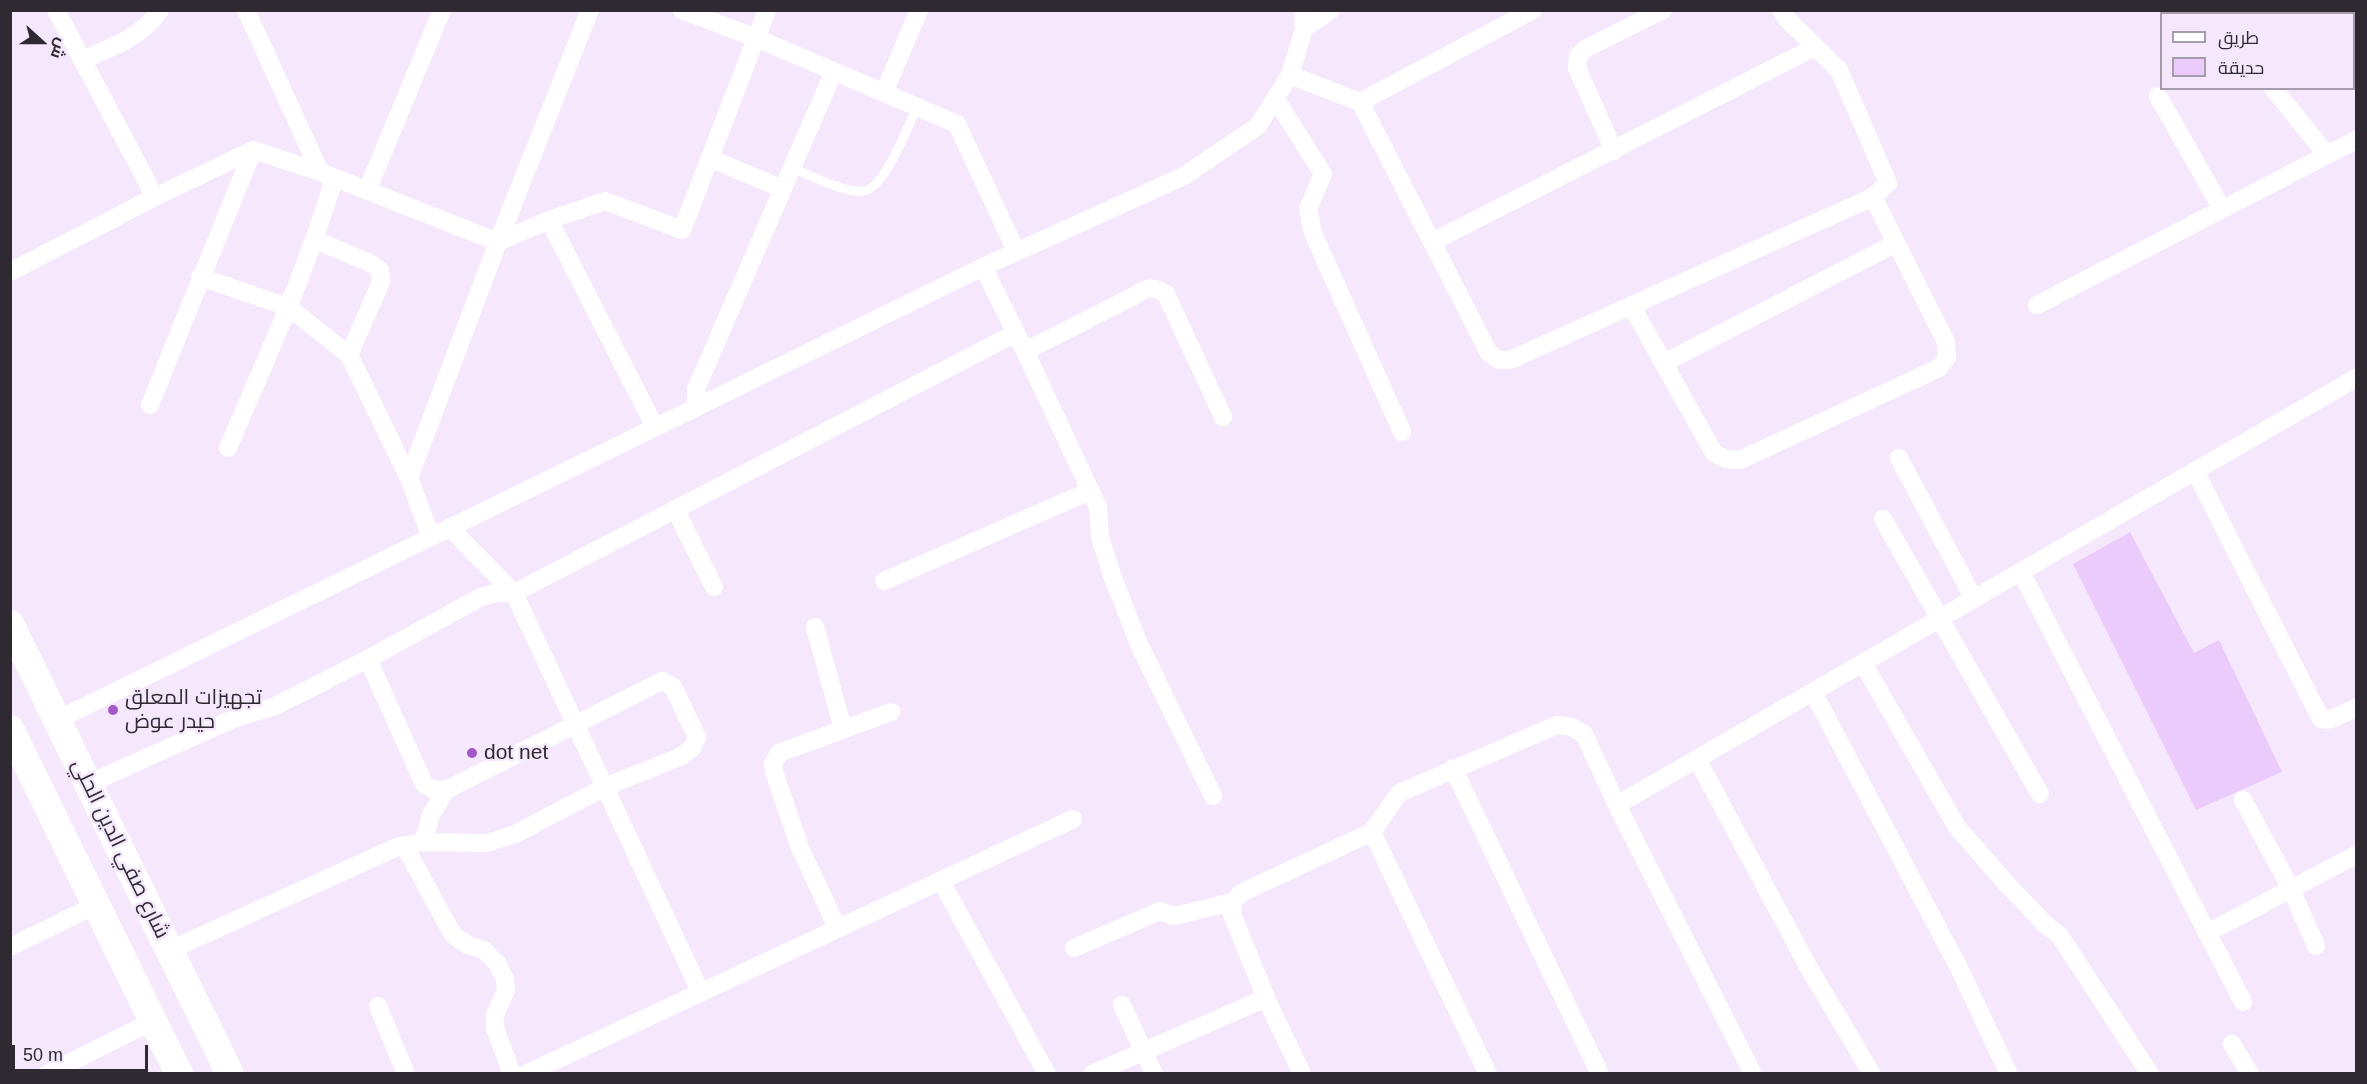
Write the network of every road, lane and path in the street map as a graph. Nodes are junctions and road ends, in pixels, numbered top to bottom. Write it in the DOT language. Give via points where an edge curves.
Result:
graph roads {
  1 [pos="56,10"];
  2 [pos="160,10"];
  3 [pos="246,10"];
  4 [pos="442,10"];
  5 [pos="590,10"];
  6 [pos="682,10"];
  7 [pos="767,10"];
  8 [pos="919,10"];
  9 [pos="1331,10"];
  10 [pos="1533,10"];
  11 [pos="1663,10"];
  12 [pos="1781,10"];
  13 [pos="1304,20"];
  14 [pos="756,38"];
  15 [pos="1815,47"];
  16 [pos="82,60"];
  17 [pos="834,71"];
  18 [pos="1290,75"];
  19 [pos="2275,90"];
  20 [pos="884,93"];
  21 [pos="2158,96"];
  22 [pos="1275,98"];
  23 [pos="1360,102"];
  24 [pos="917,107"];
  25 [pos="2356,140"];
  26 [pos="253,150"];
  27 [pos="1614,151"];
  28 [pos="2327,155"];
  29 [pos="710,158"];
  30 [pos="792,168"];
  31 [pos="327,175"];
  32 [pos="783,189"];
  33 [pos="367,191"];
  34 [pos="155,197"];
  35 [pos="1873,197"];
  36 [pos="2222,210"];
  37 [pos="549,220"];
  38 [pos="315,240"];
  39 [pos="498,242"];
  40 [pos="1432,242"];
  41 [pos="1896,243"];
  42 [pos="1016,251"];
  43 [pos="983,267"];
  44 [pos="10,272"];
  45 [pos="200,277"];
  46 [pos="1631,305"];
  47 [pos="2037,305"];
  48 [pos="288,308"];
  49 [pos="1016,333"];
  50 [pos="1025,351"];
  51 [pos="349,354"];
  52 [pos="1664,363"];
  53 [pos="2356,378"];
  54 [pos="150,405"];
  55 [pos="696,407"];
  56 [pos="1223,417"];
  57 [pos="655,427"];
  58 [pos="1402,432"];
  59 [pos="228,448"];
  60 [pos="1899,458"];
  61 [pos="2195,471"];
  62 [pos="409,478"];
  63 [pos="1090,491"];
  64 [pos="675,509"];
  65 [pos="1884,519"];
  66 [pos="450,528"];
  67 [pos="431,537"];
  68 [pos="2021,572"];
  69 [pos="884,581"];
  70 [pos="714,587"];
  71 [pos="514,593"];
  72 [pos="1974,599"];
  73 [pos="1940,619"];
  74 [pos="10,624"];
  75 [pos="815,627"];
  76 [pos="368,659"];
  77 [pos="1863,663"];
  78 [pos="1813,692"];
  79 [pos="2356,708"];
  80 [pos="891,712"];
  81 [pos="575,725"];
  82 [pos="10,729"];
  83 [pos="843,729"];
  84 [pos="62,731"];
  85 [pos="1697,759"];
  86 [pos="28,765"];
  87 [pos="1453,768"];
  88 [pos="88,784"];
  89 [pos="605,787"];
  90 [pos="446,790"];
  91 [pos="2040,794"];
  92 [pos="1213,796"];
  93 [pos="2243,800"];
  94 [pos="1617,805"];
  95 [pos="103,813"];
  96 [pos="1073,819"];
  97 [pos="1372,832"];
  98 [pos="63,838"];
  99 [pos="423,842"];
  100 [pos="404,845"];
  101 [pos="2356,855"];
  102 [pos="941,881"];
  103 [pos="2291,889"];
  104 [pos="1233,902"];
  105 [pos="96,905"];
  106 [pos="838,929"];
  107 [pos="2207,933"];
  108 [pos="2316,946"];
  109 [pos="10,947"];
  110 [pos="1074,948"];
  111 [pos="170,950"];
  112 [pos="701,993"];
  113 [pos="1266,998"];
  114 [pos="2243,1002"];
  115 [pos="1122,1005"];
  116 [pos="378,1006"];
  117 [pos="153,1021"];
  118 [pos="2232,1044"];
  119 [pos="1143,1052"];
  120 [pos="47,1074"];
  121 [pos="178,1074"];
  122 [pos="230,1074"];
  123 [pos="406,1074"];
  124 [pos="512,1074"];
  125 [pos="526,1074"];
  126 [pos="1047,1074"];
  127 [pos="1092,1074"];
  128 [pos="1154,1074"];
  129 [pos="1302,1074"];
  130 [pos="1488,1074"];
  131 [pos="1600,1074"];
  132 [pos="1753,1074"];
  133 [pos="1872,1074"];
  134 [pos="2009,1074"];
  135 [pos="2150,1074"];
  136 [pos="2250,1074"];
  1 -- 16 [label="street"];
  2 -- 16 [label="street" via="150,26"];
  3 -- 31 [label="street"];
  4 -- 33 [label="street"];
  5 -- 39 [label="street"];
  6 -- 14 [label="street"];
  7 -- 14 [label="street"];
  8 -- 20 [label="street"];
  9 -- 13 [label="street"];
  10 -- 23 [label="street"];
  11 -- 27 [label="street" via="1578,56 1577,68"];
  12 -- 15 [label="street"];
  13 -- 18 [label="street"];
  14 -- 17 [label="street"];
  14 -- 29 [label="street"];
  15 -- 27 [label="street"];
  15 -- 35 [label="street" via="1839,70 1888,183"];
  16 -- 34 [label="street"];
  17 -- 20 [label="street"];
  17 -- 30 [label="street"];
  18 -- 22 [label="street"];
  18 -- 23 [label="street"];
  19 -- 28 [label="street"];
  20 -- 24 [label="street"];
  21 -- 36 [label="street"];
  22 -- 42 [label="street" via="1258,126 1184,177"];
  22 -- 58 [label="street" via="1323,174 1308,209 1313,233"];
  23 -- 40 [label="street"];
  24 -- 30 [label="lane" via="889,166 876,185 864,192"];
  24 -- 42 [label="street" via="957,124"];
  25 -- 28 [label="street"];
  26 -- 31 [label="street"];
  26 -- 34 [label="street"];
  26 -- 45 [label="street"];
  27 -- 40 [label="street"];
  28 -- 36 [label="street"];
  29 -- 32 [label="street"];
  29 -- 37 [label="street" via="682,230 605,201"];
  30 -- 32 [label="street"];
  31 -- 33 [label="street"];
  31 -- 38 [label="street"];
  32 -- 55 [label="street" via="696,389"];
  33 -- 39 [label="street"];
  34 -- 44 [label="street"];
  35 -- 41 [label="street"];
  35 -- 46 [label="street"];
  36 -- 47 [label="street"];
  37 -- 39 [label="street"];
  37 -- 57 [label="street"];
  38 -- 48 [label="street"];
  38 -- 51 [label="street" via="380,270 381,282"];
  39 -- 62 [label="street"];
  40 -- 46 [label="street" via="1489,353 1499,360 1510,360"];
  41 -- 52 [label="street"];
  41 -- 52 [label="street" via="1946,342 1947,357 1939,368 1740,460 1714,453"];
  42 -- 43 [label="street"];
  43 -- 49 [label="street"];
  43 -- 55 [label="street"];
  45 -- 48 [label="street"];
  45 -- 54 [label="street"];
  46 -- 52 [label="street"];
  48 -- 51 [label="street"];
  48 -- 59 [label="street"];
  49 -- 50 [label="street"];
  49 -- 64 [label="street"];
  50 -- 56 [label="street" via="1145,288 1158,288 1166,294"];
  50 -- 63 [label="street"];
  51 -- 62 [label="street"];
  53 -- 61 [label="street"];
  55 -- 57 [label="street"];
  57 -- 66 [label="street"];
  60 -- 72 [label="street"];
  61 -- 68 [label="street"];
  61 -- 79 [label="street" via="2321,719 2329,720"];
  62 -- 67 [label="street"];
  63 -- 69 [label="street"];
  63 -- 92 [label="street" via="1098,507 1100,537 1112,575 1139,644"];
  64 -- 70 [label="street"];
  64 -- 71 [label="street"];
  65 -- 73 [label="street"];
  66 -- 67 [label="street"];
  66 -- 71 [label="street"];
  67 -- 84 [label="street"];
  68 -- 72 [label="street"];
  68 -- 107 [label="street"];
  71 -- 76 [label="street" via="481,597"];
  71 -- 81 [label="street"];
  72 -- 73 [label="street"];
  73 -- 77 [label="street"];
  73 -- 91 [label="street"];
  74 -- 84 [label="main road, شارع صفي الدين الحلي"];
  75 -- 83 [label="street"];
  76 -- 88 [label="street" via="273,707 233,718"];
  76 -- 90 [label="street" via="424,783 432,789"];
  77 -- 78 [label="street"];
  77 -- 135 [label="street" via="1957,826 2005,882 2060,936"];
  78 -- 85 [label="street"];
  78 -- 134 [label="street" via="1958,966"];
  80 -- 83 [label="street"];
  81 -- 89 [label="street"];
  81 -- 89 [label="street" via="662,681 673,687 697,737 693,747 682,756"];
  81 -- 90 [label="street"];
  82 -- 86 [label="main road"];
  83 -- 106 [label="street" via="779,753 773,764 800,848"];
  84 -- 86 [label="main road" via="66,758 56,769 41,772"];
  84 -- 88 [label="main road, شارع صفي الدين الحلي"];
  85 -- 94 [label="street"];
  85 -- 133 [label="street" via="1809,968"];
  86 -- 98 [label="main road"];
  87 -- 94 [label="street" via="1557,725 1572,727 1584,734"];
  87 -- 97 [label="street" via="1399,793"];
  87 -- 131 [label="street"];
  88 -- 95 [label="main road, شارع صفي الدين الحلي"];
  89 -- 99 [label="street" via="514,834 487,843"];
  89 -- 112 [label="street"];
  90 -- 99 [label="street" via="431,815"];
  93 -- 103 [label="street"];
  94 -- 132 [label="street"];
  95 -- 98 [label="main road" via="88,806 73,809 63,822"];
  95 -- 111 [label="main road, شارع صفي الدين الحلي"];
  96 -- 102 [label="street"];
  97 -- 104 [label="street" via="1241,893"];
  97 -- 130 [label="street"];
  98 -- 105 [label="main road"];
  99 -- 100 [label="street"];
  100 -- 111 [label="street"];
  100 -- 124 [label="street" via="453,935 484,950 505,979 506,990 495,1015 495,1028"];
  101 -- 103 [label="street"];
  102 -- 106 [label="street"];
  102 -- 126 [label="street"];
  103 -- 107 [label="street"];
  103 -- 108 [label="street"];
  104 -- 110 [label="street" via="1174,915 1160,911"];
  104 -- 113 [label="street" via="1232,914"];
  105 -- 109 [label="street"];
  105 -- 117 [label="main road"];
  106 -- 112 [label="street"];
  107 -- 114 [label="street"];
  111 -- 122 [label="main road, شارع صفي الدين الحلي"];
  112 -- 125 [label="street"];
  113 -- 119 [label="street"];
  113 -- 129 [label="street"];
  115 -- 119 [label="street"];
  116 -- 123 [label="street"];
  117 -- 120 [label="street"];
  117 -- 121 [label="main road"];
  118 -- 136 [label="street"];
  119 -- 127 [label="street"];
  119 -- 128 [label="street"];
}
